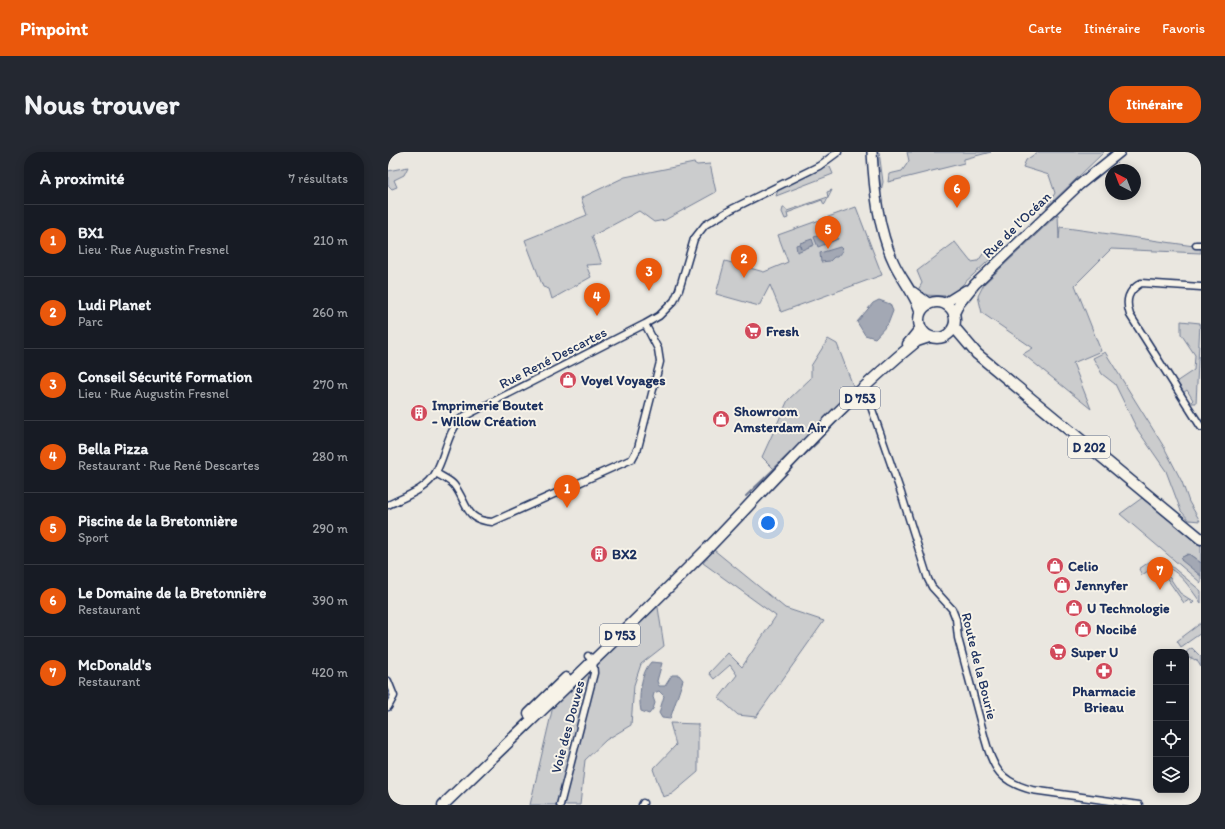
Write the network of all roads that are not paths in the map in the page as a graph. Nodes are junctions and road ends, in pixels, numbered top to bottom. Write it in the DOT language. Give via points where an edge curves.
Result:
graph roads {
  1 [pos="866,152"];
  2 [pos="1111,152"];
  3 [pos="1120,152"];
  4 [pos="835,154"];
  5 [pos="873,157"];
  6 [pos="1078,185"];
  7 [pos="975,284"];
  8 [pos="1201,287"];
  9 [pos="911,290"];
  10 [pos="928,303"];
  11 [pos="945,303"];
  12 [pos="920,311"];
  13 [pos="954,314"];
  14 [pos="645,324"];
  15 [pos="954,327"];
  16 [pos="920,328"];
  17 [pos="945,336"];
  18 [pos="929,337"];
  19 [pos="977,354"];
  20 [pos="899,356"];
  21 [pos="864,390"];
  22 [pos="1201,427"];
  23 [pos="436,473"];
  24 [pos="388,505"];
  25 [pos="1201,540"];
  26 [pos="590,659"];
  27 [pos="388,681"];
  28 [pos="388,707"];
  29 [pos="444,805"];
  30 [pos="560,805"];
  31 [pos="1139,805"];
  1 -- 5 [label="main road"];
  2 -- 6 [label="main road, Rue de l'Océan"];
  3 -- 6 [label="main road, Rue de l'Océan"];
  4 -- 14 [label="street, Rue René Descartes" via="705,225 694,239 679,290 668,309"];
  5 -- 9 [label="main road" via="886,245 900,275"];
  6 -- 7 [label="main road, Rue de l'Océan"];
  7 -- 11 [label="main road, Rue de l'Océan"];
  7 -- 13 [label="main road, Rue de l'Océan" via="958,304"];
  8 -- 22 [label="street" via="1142,283 1129,294 1127,300 1130,315"];
  9 -- 10 [label="main road"];
  9 -- 12 [label="main road"];
  10 -- 11 [label="main road"];
  10 -- 12 [label="main road"];
  11 -- 13 [label="main road"];
  12 -- 16 [label="main road"];
  13 -- 15 [label="main road"];
  14 -- 23 [label="street, Rue René Descartes" via="464,417 452,429"];
  14 -- 23 [label="street" via="658,349 660,362 638,448 632,459 492,522 480,520 470,514 454,485"];
  15 -- 17 [label="main road"];
  15 -- 19 [label="main road, D 202"];
  16 -- 18 [label="main road"];
  16 -- 20 [label="main road, D 753"];
  17 -- 18 [label="main road"];
  17 -- 19 [label="main road, D 202"];
  18 -- 20 [label="main road, D 753" via="917,341"];
  19 -- 25 [label="main road, D 202"];
  20 -- 21 [label="main road, D 753"];
  21 -- 26 [label="main road, D 753" via="708,547"];
  21 -- 31 [label="street, Route de la Bourie" via="891,462 928,579 952,609 956,619 958,638 985,739 997,770 1018,786 1032,790"];
  23 -- 24 [label="street" via="422,487"];
  26 -- 29 [label="main road, D 753"];
  26 -- 30 [label="street, Voie des Douves" via="594,673"];
  27 -- 28 [label="street" via="394,696"];
}
